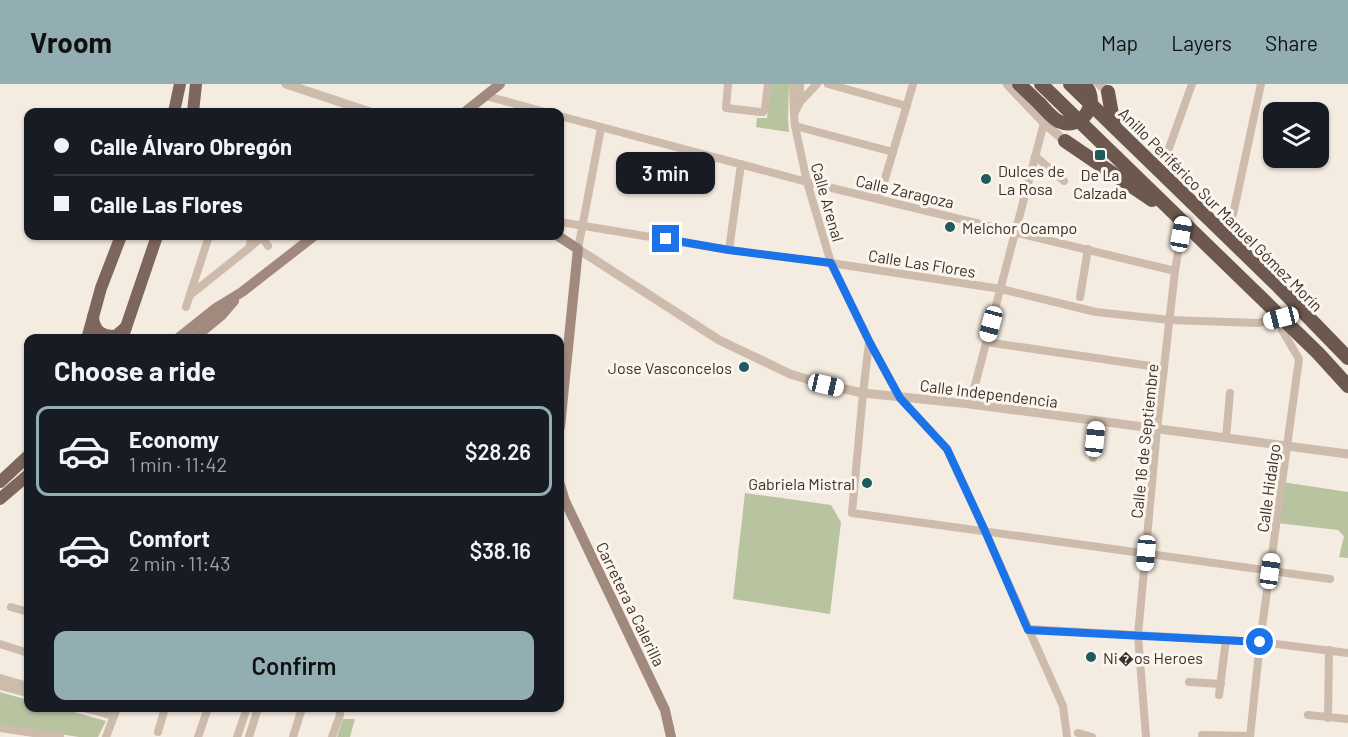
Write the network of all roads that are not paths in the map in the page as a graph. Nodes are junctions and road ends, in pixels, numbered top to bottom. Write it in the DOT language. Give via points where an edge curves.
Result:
graph roads {
  1 [pos="180,84"];
  2 [pos="196,84"];
  3 [pos="286,84"];
  4 [pos="500,84"];
  5 [pos="728,84"];
  6 [pos="768,84"];
  7 [pos="793,84"];
  8 [pos="800,84"];
  9 [pos="817,84"];
  10 [pos="828,84"];
  11 [pos="914,84"];
  12 [pos="1007,84"];
  13 [pos="1019,84"];
  14 [pos="1041,84"];
  15 [pos="1070,84"];
  16 [pos="1084,84"];
  17 [pos="1192,84"];
  18 [pos="1261,84"];
  19 [pos="1107,87"];
  20 [pos="486,96"];
  21 [pos="800,102"];
  22 [pos="907,106"];
  23 [pos="175,108"];
  24 [pos="193,108"];
  25 [pos="358,108"];
  26 [pos="470,108"];
  27 [pos="530,108"];
  28 [pos="794,114"];
  29 [pos="564,117"];
  30 [pos="1044,123"];
  31 [pos="795,126"];
  32 [pos="1114,126"];
  33 [pos="601,128"];
  34 [pos="1065,141"];
  35 [pos="1168,151"];
  36 [pos="893,152"];
  37 [pos="1035,156"];
  38 [pos="741,164"];
  39 [pos="807,182"];
  40 [pos="1064,182"];
  41 [pos="879,199"];
  42 [pos="1183,221"];
  43 [pos="564,223"];
  44 [pos="582,225"];
  45 [pos="1016,231"];
  46 [pos="1228,238"];
  47 [pos="119,240"];
  48 [pos="156,240"];
  49 [pos="208,240"];
  50 [pos="251,240"];
  51 [pos="258,240"];
  52 [pos="264,240"];
  53 [pos="309,240"];
  54 [pos="564,240"];
  55 [pos="268,246"];
  56 [pos="249,248"];
  57 [pos="578,249"];
  58 [pos="1088,249"];
  59 [pos="729,250"];
  60 [pos="831,263"];
  61 [pos="199,266"];
  62 [pos="1175,271"];
  63 [pos="214,276"];
  64 [pos="1001,289"];
  65 [pos="242,292"];
  66 [pos="190,295"];
  67 [pos="1080,297"];
  68 [pos="186,307"];
  69 [pos="93,316"];
  70 [pos="1281,318"];
  71 [pos="1170,320"];
  72 [pos="124,333"];
  73 [pos="88,334"];
  74 [pos="101,334"];
  75 [pos="183,334"];
  76 [pos="200,334"];
  77 [pos="986,342"];
  78 [pos="870,343"];
  79 [pos="1348,358"];
  80 [pos="1164,368"];
  81 [pos="1348,386"];
  82 [pos="564,387"];
  83 [pos="863,393"];
  84 [pos="1230,393"];
  85 [pos="900,398"];
  86 [pos="970,404"];
  87 [pos="1097,421"];
  88 [pos="1157,429"];
  89 [pos="1226,438"];
  90 [pos="1287,446"];
  91 [pos="1348,454"];
  92 [pos="1093,458"];
  93 [pos="24,460"];
  94 [pos="24,478"];
  95 [pos="0,482"];
  96 [pos="564,498"];
  97 [pos="0,499"];
  98 [pos="985,531"];
  99 [pos="1146,553"];
  100 [pos="1270,571"];
  101 [pos="1330,579"];
  102 [pos="10,607"];
  103 [pos="24,611"];
  104 [pos="1028,630"];
  105 [pos="1138,635"];
  106 [pos="1226,640"];
  107 [pos="1260,642"];
  108 [pos="0,644"];
  109 [pos="1329,650"];
  110 [pos="24,651"];
  111 [pos="1348,652"];
  112 [pos="0,678"];
  113 [pos="1189,682"];
  114 [pos="1221,684"];
  115 [pos="24,685"];
  116 [pos="0,686"];
  117 [pos="24,692"];
  118 [pos="1219,695"];
  119 [pos="114,712"];
  120 [pos="164,712"];
  121 [pos="207,712"];
  122 [pos="246,712"];
  123 [pos="257,712"];
  124 [pos="301,712"];
  125 [pos="340,712"];
  126 [pos="1308,715"];
  127 [pos="1328,718"];
  128 [pos="1348,719"];
  129 [pos="0,728"];
  130 [pos="158,732"];
  131 [pos="1078,733"];
  132 [pos="33,735"];
  133 [pos="1202,735"];
  134 [pos="1250,736"];
  135 [pos="60,737"];
  136 [pos="107,737"];
  137 [pos="198,737"];
  138 [pos="237,737"];
  139 [pos="249,737"];
  140 [pos="293,737"];
  141 [pos="332,737"];
  142 [pos="671,737"];
  143 [pos="1067,737"];
  144 [pos="1092,737"];
  145 [pos="1146,737"];
  1 -- 23 [label="main road"];
  2 -- 24 [label="main road"];
  3 -- 25 [label="street"];
  4 -- 20 [label="main road"];
  5 -- 6 [label="street" via="726,108 760,112 765,109"];
  7 -- 28 [label="street, Calle Arenal"];
  8 -- 21 [label="street"];
  9 -- 21 [label="street"];
  10 -- 22 [label="street"];
  11 -- 22 [label="street"];
  12 -- 30 [label="street"];
  13 -- 16 [label="highway, bridge" via="1059,121 1071,123 1085,116 1090,105 1090,94"];
  14 -- 42 [label="highway, Anillo Periférico Sur Manuel Gómez Morín"];
  15 -- 32 [label="highway, Anillo Periférico Sur Manuel Gómez Morín"];
  17 -- 35 [label="street"];
  18 -- 46 [label="street"];
  19 -- 32 [label="highway"];
  20 -- 26 [label="main road"];
  20 -- 27 [label="street"];
  21 -- 28 [label="street"];
  22 -- 36 [label="street"];
  28 -- 31 [label="street, Calle Arenal"];
  29 -- 33 [label="street, Calle Zaragoza"];
  30 -- 34 [label="street"];
  30 -- 37 [label="street"];
  31 -- 36 [label="street"];
  31 -- 39 [label="street, Calle Arenal"];
  32 -- 46 [label="highway, Anillo Periférico Sur Manuel Gómez Morín"];
  33 -- 38 [label="street, Calle Zaragoza"];
  33 -- 44 [label="street"];
  34 -- 42 [label="highway"];
  36 -- 41 [label="street"];
  37 -- 40 [label="street"];
  37 -- 45 [label="street"];
  38 -- 39 [label="street, Calle Zaragoza"];
  38 -- 59 [label="street"];
  39 -- 41 [label="street, Calle Zaragoza"];
  39 -- 60 [label="street, Calle Arenal"];
  41 -- 45 [label="street, Calle Zaragoza"];
  42 -- 62 [label="street, Calle 16 de Septiembre"];
  42 -- 70 [label="highway, Anillo Periférico Sur Manuel Gómez Morín"];
  43 -- 44 [label="street, Calle Las Flores"];
  44 -- 57 [label="street"];
  44 -- 59 [label="street, Calle Las Flores"];
  45 -- 58 [label="street, Calle Zaragoza"];
  45 -- 64 [label="street"];
  46 -- 79 [label="highway, Anillo Periférico Sur Manuel Gómez Morín"];
  47 -- 69 [label="main road"];
  48 -- 72 [label="main road"];
  49 -- 61 [label="street"];
  50 -- 56 [label="street"];
  51 -- 56 [label="street"];
  52 -- 55 [label="street"];
  53 -- 65 [label="main road"];
  54 -- 57 [label="main road, Calle Independencia"];
  56 -- 63 [label="street"];
  57 -- 82 [label="main road"];
  57 -- 83 [label="street, Calle Independencia" via="719,340 790,374"];
  58 -- 62 [label="street, Calle Zaragoza"];
  58 -- 67 [label="street"];
  59 -- 60 [label="street, Calle Las Flores"];
  60 -- 64 [label="street, Calle Las Flores"];
  60 -- 78 [label="street, Calle Arenal"];
  61 -- 63 [label="street"];
  61 -- 66 [label="street"];
  62 -- 71 [label="street, Calle 16 de Septiembre"];
  63 -- 66 [label="street"];
  64 -- 71 [label="street, Calle Las Flores" via="1095,312"];
  64 -- 77 [label="street"];
  65 -- 75 [label="main road"];
  65 -- 76 [label="main road"];
  66 -- 68 [label="street"];
  69 -- 73 [label="main road"];
  69 -- 74 [label="main road" via="95,328"];
  70 -- 71 [label="street, Calle Las Flores" via="1258,323"];
  70 -- 81 [label="highway, Anillo Periférico Sur Manuel Gómez Morín"];
  70 -- 90 [label="street, Calle Hidalgo" via="1282,330 1299,359"];
  71 -- 80 [label="street, Calle 16 de Septiembre"];
  77 -- 80 [label="street"];
  77 -- 86 [label="street"];
  78 -- 83 [label="street"];
  78 -- 85 [label="street, Calle Arenal"];
  80 -- 88 [label="street, Calle 16 de Septiembre"];
  83 -- 85 [label="street, Calle Independencia"];
  83 -- 98 [label="street" via="852,513"];
  84 -- 89 [label="street"];
  85 -- 86 [label="street, Calle Independencia"];
  85 -- 98 [label="street, Calle Arenal" via="947,449"];
  86 -- 87 [label="street, Calle Independencia"];
  87 -- 88 [label="street, Calle Independencia"];
  87 -- 92 [label="street"];
  88 -- 89 [label="street, Calle Independencia"];
  88 -- 99 [label="street, Calle 16 de Septiembre"];
  89 -- 90 [label="street, Calle Independencia"];
  90 -- 91 [label="street, Calle Independencia"];
  90 -- 100 [label="street, Calle Hidalgo"];
  93 -- 95 [label="main road"];
  94 -- 97 [label="main road"];
  96 -- 142 [label="main road, Carretera a Calerilla" via="664,710"];
  98 -- 99 [label="street"];
  98 -- 104 [label="street, Calle Arenal"];
  99 -- 100 [label="street"];
  99 -- 105 [label="street, Calle 16 de Septiembre"];
  100 -- 101 [label="street"];
  100 -- 107 [label="street, Calle Hidalgo"];
  102 -- 103 [label="street"];
  104 -- 105 [label="street"];
  104 -- 143 [label="street, Calle Arenal" via="1063,706"];
  105 -- 106 [label="street"];
  105 -- 145 [label="street, Calle 16 de Septiembre"];
  106 -- 107 [label="street"];
  106 -- 114 [label="street"];
  107 -- 109 [label="street"];
  107 -- 134 [label="street, Calle Hidalgo"];
  108 -- 110 [label="street"];
  109 -- 111 [label="street"];
  109 -- 127 [label="street"];
  112 -- 115 [label="street"];
  113 -- 114 [label="street"];
  114 -- 118 [label="street"];
  116 -- 117 [label="street"];
  119 -- 136 [label="street"];
  120 -- 130 [label="street"];
  121 -- 137 [label="street"];
  122 -- 138 [label="street"];
  123 -- 139 [label="street"];
  124 -- 140 [label="street"];
  125 -- 141 [label="street"];
  126 -- 127 [label="street"];
  127 -- 128 [label="street"];
  129 -- 132 [label="street"];
  131 -- 144 [label="street"];
  132 -- 135 [label="street"];
  133 -- 134 [label="street"];
}
